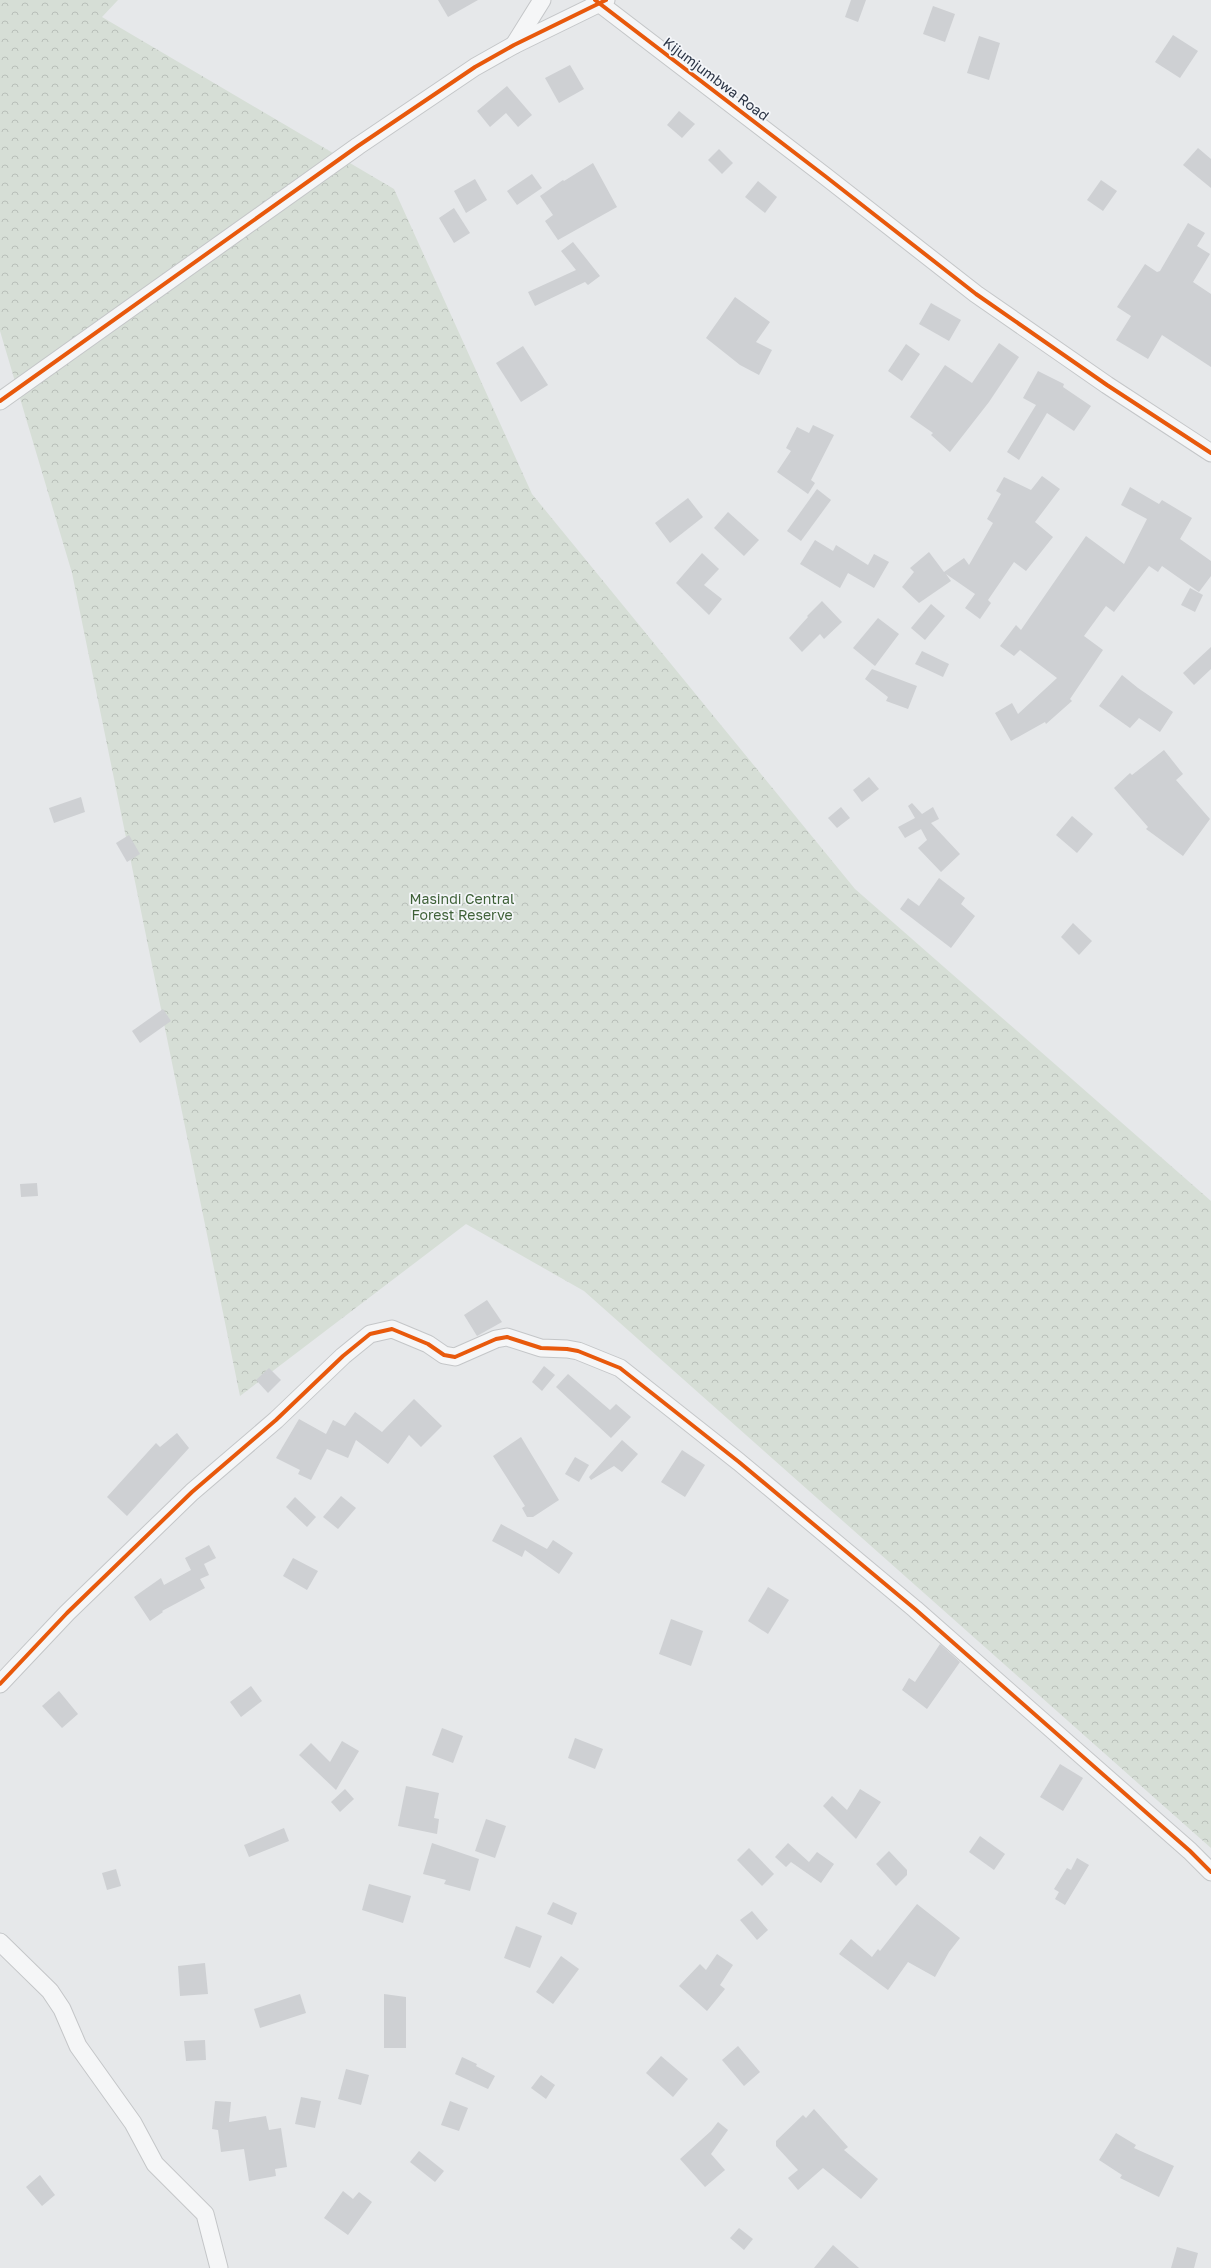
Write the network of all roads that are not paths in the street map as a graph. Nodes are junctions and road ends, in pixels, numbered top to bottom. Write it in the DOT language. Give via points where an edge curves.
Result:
graph roads {
  1 [pos="542,0"];
  2 [pos="600,1"];
  3 [pos="514,45"];
  4 [pos="0,400"];
  5 [pos="1211,453"];
  6 [pos="0,1684"];
  7 [pos="1211,1872"];
  8 [pos="0,1942"];
  9 [pos="219,2268"];
  1 -- 3 [label="street"];
  2 -- 3 [label="street"];
  2 -- 5 [label="street, Kijumjumbwa Road" via="976,294 1108,386"];
  3 -- 4 [label="street" via="358,146"];
  6 -- 7 [label="street" via="67,1613 192,1492 370,1334 392,1329 428,1344 444,1355 455,1357 496,1338 507,1337 541,1348 578,1351 620,1368 739,1462 916,1609 1190,1850"];
  8 -- 9 [label="street" via="50,1991 62,2009 78,2046 133,2123 155,2164 205,2214"];
}
